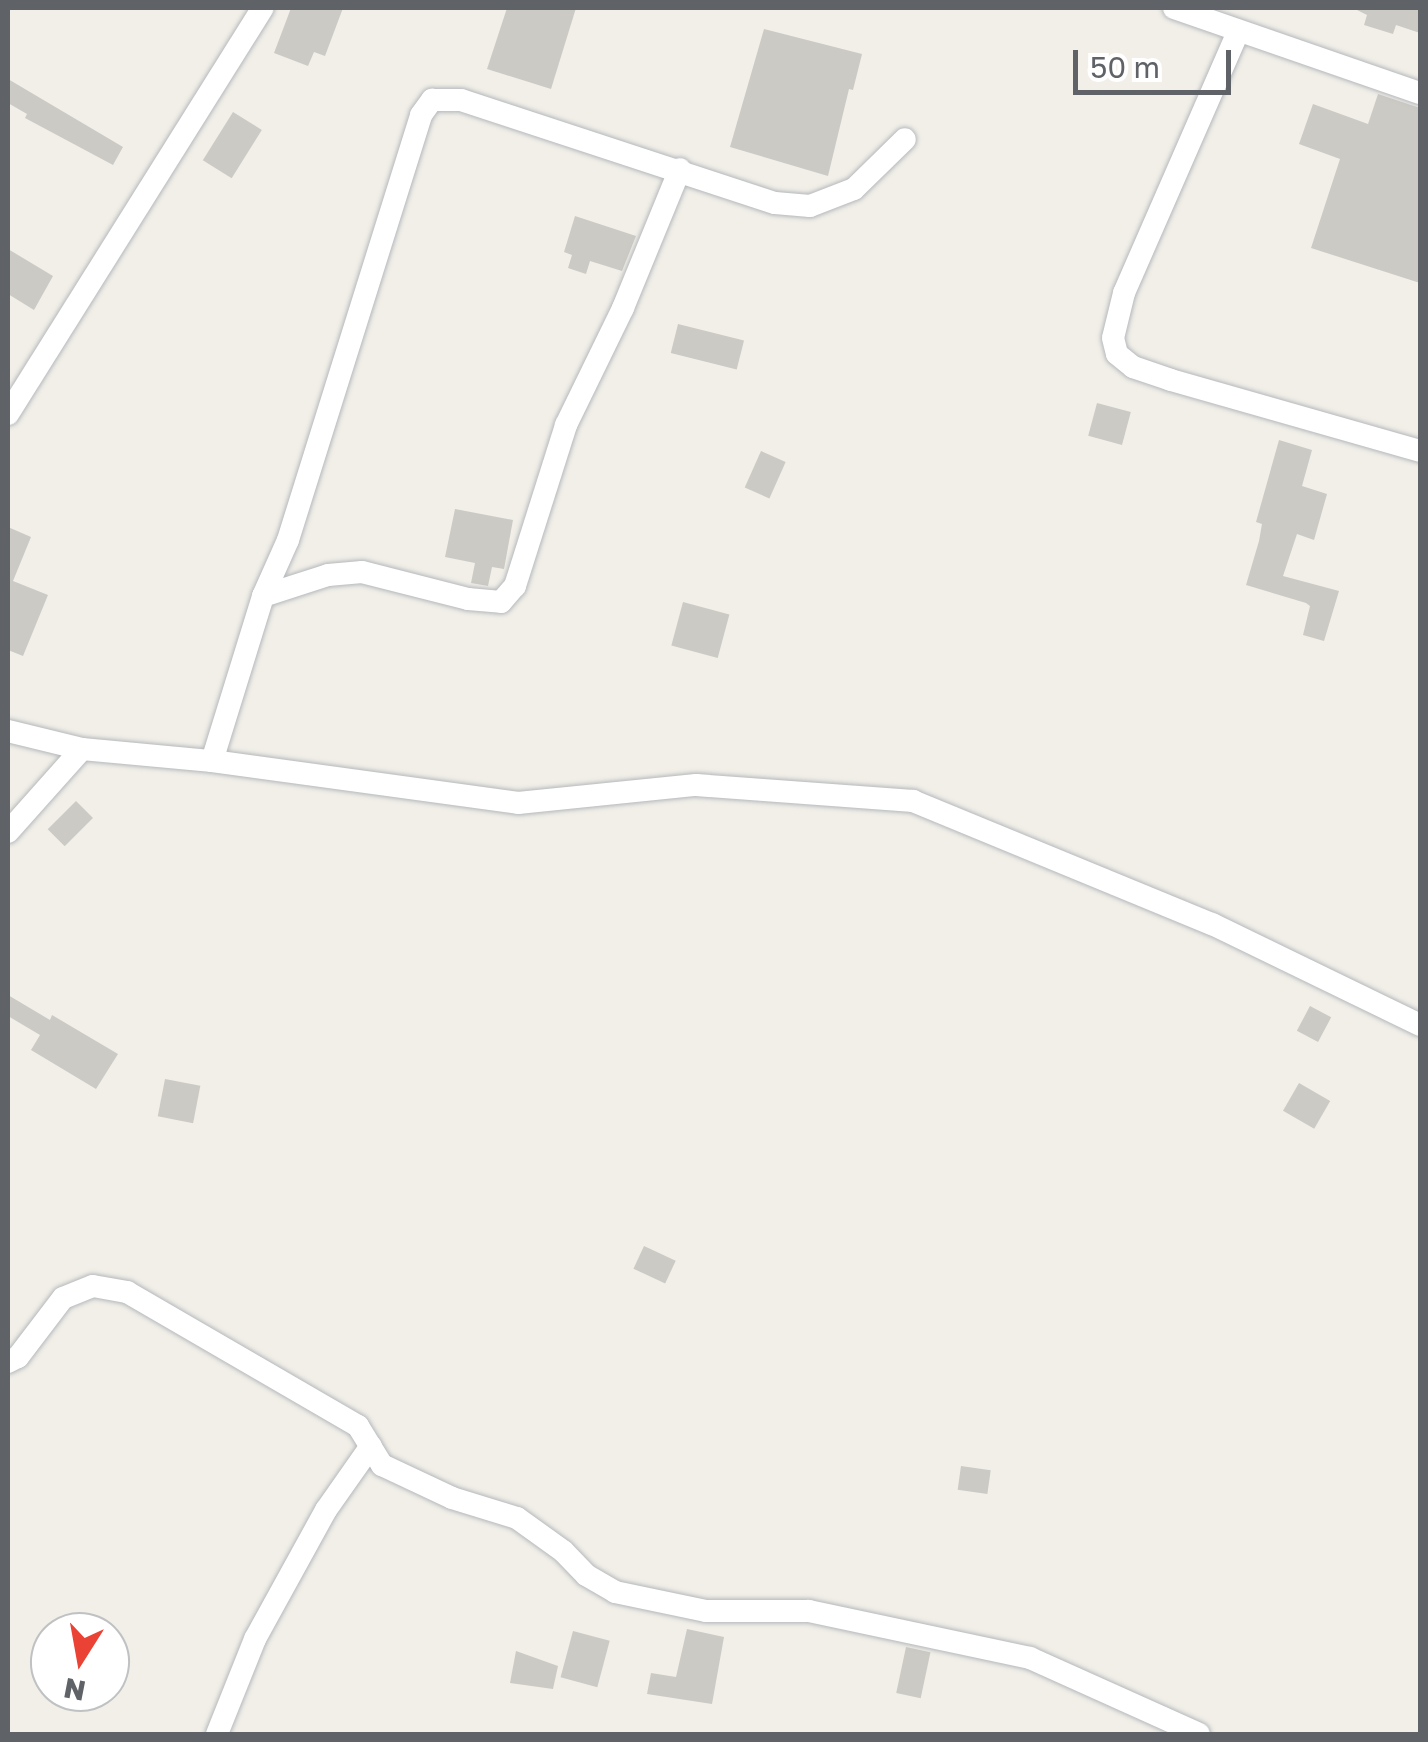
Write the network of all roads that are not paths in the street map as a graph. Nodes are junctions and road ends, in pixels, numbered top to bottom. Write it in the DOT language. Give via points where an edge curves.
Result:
graph roads {
  1 [pos="263,8"];
  2 [pos="1174,8"];
  3 [pos="1238,32"];
  4 [pos="1420,93"];
  5 [pos="905,139"];
  6 [pos="680,169"];
  7 [pos="8,413"];
  8 [pos="1420,451"];
  9 [pos="263,596"];
  10 [pos="8,730"];
  11 [pos="82,749"];
  12 [pos="212,761"];
  13 [pos="8,832"];
  14 [pos="1420,1024"];
  15 [pos="8,1362"];
  16 [pos="371,1446"];
  17 [pos="218,1734"];
  18 [pos="1199,1734"];
  1 -- 7 [label="street"];
  2 -- 3 [label="street"];
  3 -- 4 [label="street"];
  3 -- 8 [label="street" via="1124,293 1113,338 1117,354 1171,380"];
  5 -- 6 [label="street" via="854,189 810,206 775,203"];
  6 -- 9 [label="street" via="566,425 514,586 501,602 362,572 328,575"];
  6 -- 9 [label="street" via="461,100 432,100 421,115 288,540"];
  9 -- 12 [label="street"];
  10 -- 11 [label="street"];
  11 -- 12 [label="street"];
  11 -- 13 [label="street"];
  12 -- 14 [label="street" via="518,803 696,785 913,801 1212,924"];
  15 -- 16 [label="street" via="63,1298 108,1287 358,1426"];
  16 -- 17 [label="street" via="326,1510 255,1639"];
  16 -- 18 [label="street" via="382,1465 452,1498 518,1518 615,1592 706,1612 809,1611 1030,1658"];
}
